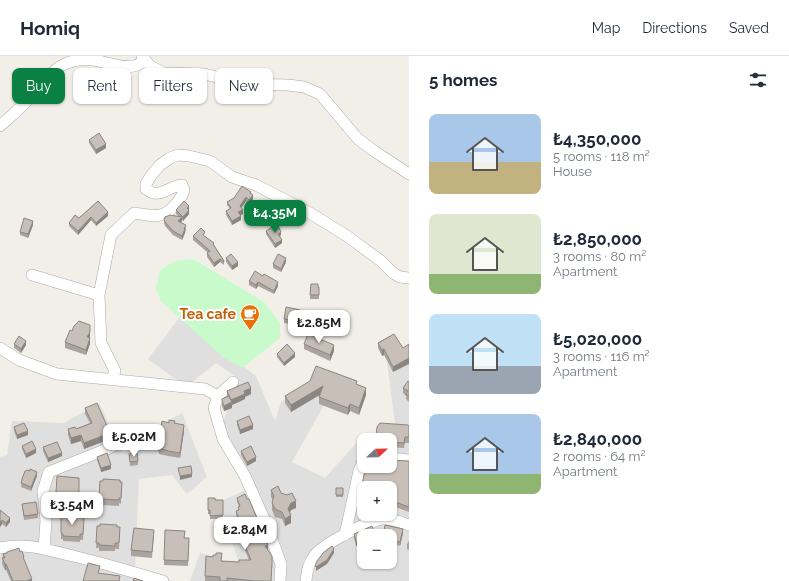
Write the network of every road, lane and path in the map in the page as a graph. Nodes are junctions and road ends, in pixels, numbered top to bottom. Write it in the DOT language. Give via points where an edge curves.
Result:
graph roads {
  1 [pos="144,58"];
  2 [pos="0,126"];
  3 [pos="409,174"];
  4 [pos="32,275"];
  5 [pos="409,278"];
  6 [pos="99,295"];
  7 [pos="0,348"];
  8 [pos="112,379"];
  9 [pos="233,382"];
  10 [pos="218,396"];
  11 [pos="112,447"];
  12 [pos="397,459"];
  13 [pos="409,460"];
  14 [pos="359,473"];
  15 [pos="409,526"];
  16 [pos="346,535"];
  17 [pos="0,548"];
  18 [pos="44,549"];
  19 [pos="163,581"];
  20 [pos="280,581"];
  21 [pos="306,581"];
  1 -- 2 [label="street" via="134,66 73,60 56,68 29,99"];
  1 -- 3 [label="street" via="150,66 164,73 204,74 246,84 304,87 320,94 358,139"];
  4 -- 6 [label="street"];
  5 -- 6 [label="street" via="393,273 347,236 310,213 232,177 210,162 178,155 160,165 146,184 146,189 153,194 182,185 182,197 170,212 162,215 134,213 111,235"];
  6 -- 8 [label="street" via="101,343 114,371"];
  7 -- 8 [label="street" via="19,360 57,374"];
  8 -- 10 [label="street" via="205,389"];
  9 -- 10 [label="street"];
  10 -- 20 [label="street" via="214,408 223,440 245,476 265,521 281,564"];
  11 -- 18 [label="street" via="50,472 43,491 46,521"];
  12 -- 13 [label="street"];
  14 -- 16 [label="street"];
  15 -- 16 [label="street" via="396,520 383,519 369,522"];
  16 -- 21 [label="street" via="323,547 315,555 308,567"];
  17 -- 18 [label="street" via="16,545"];
  18 -- 19 [label="street"];
}
